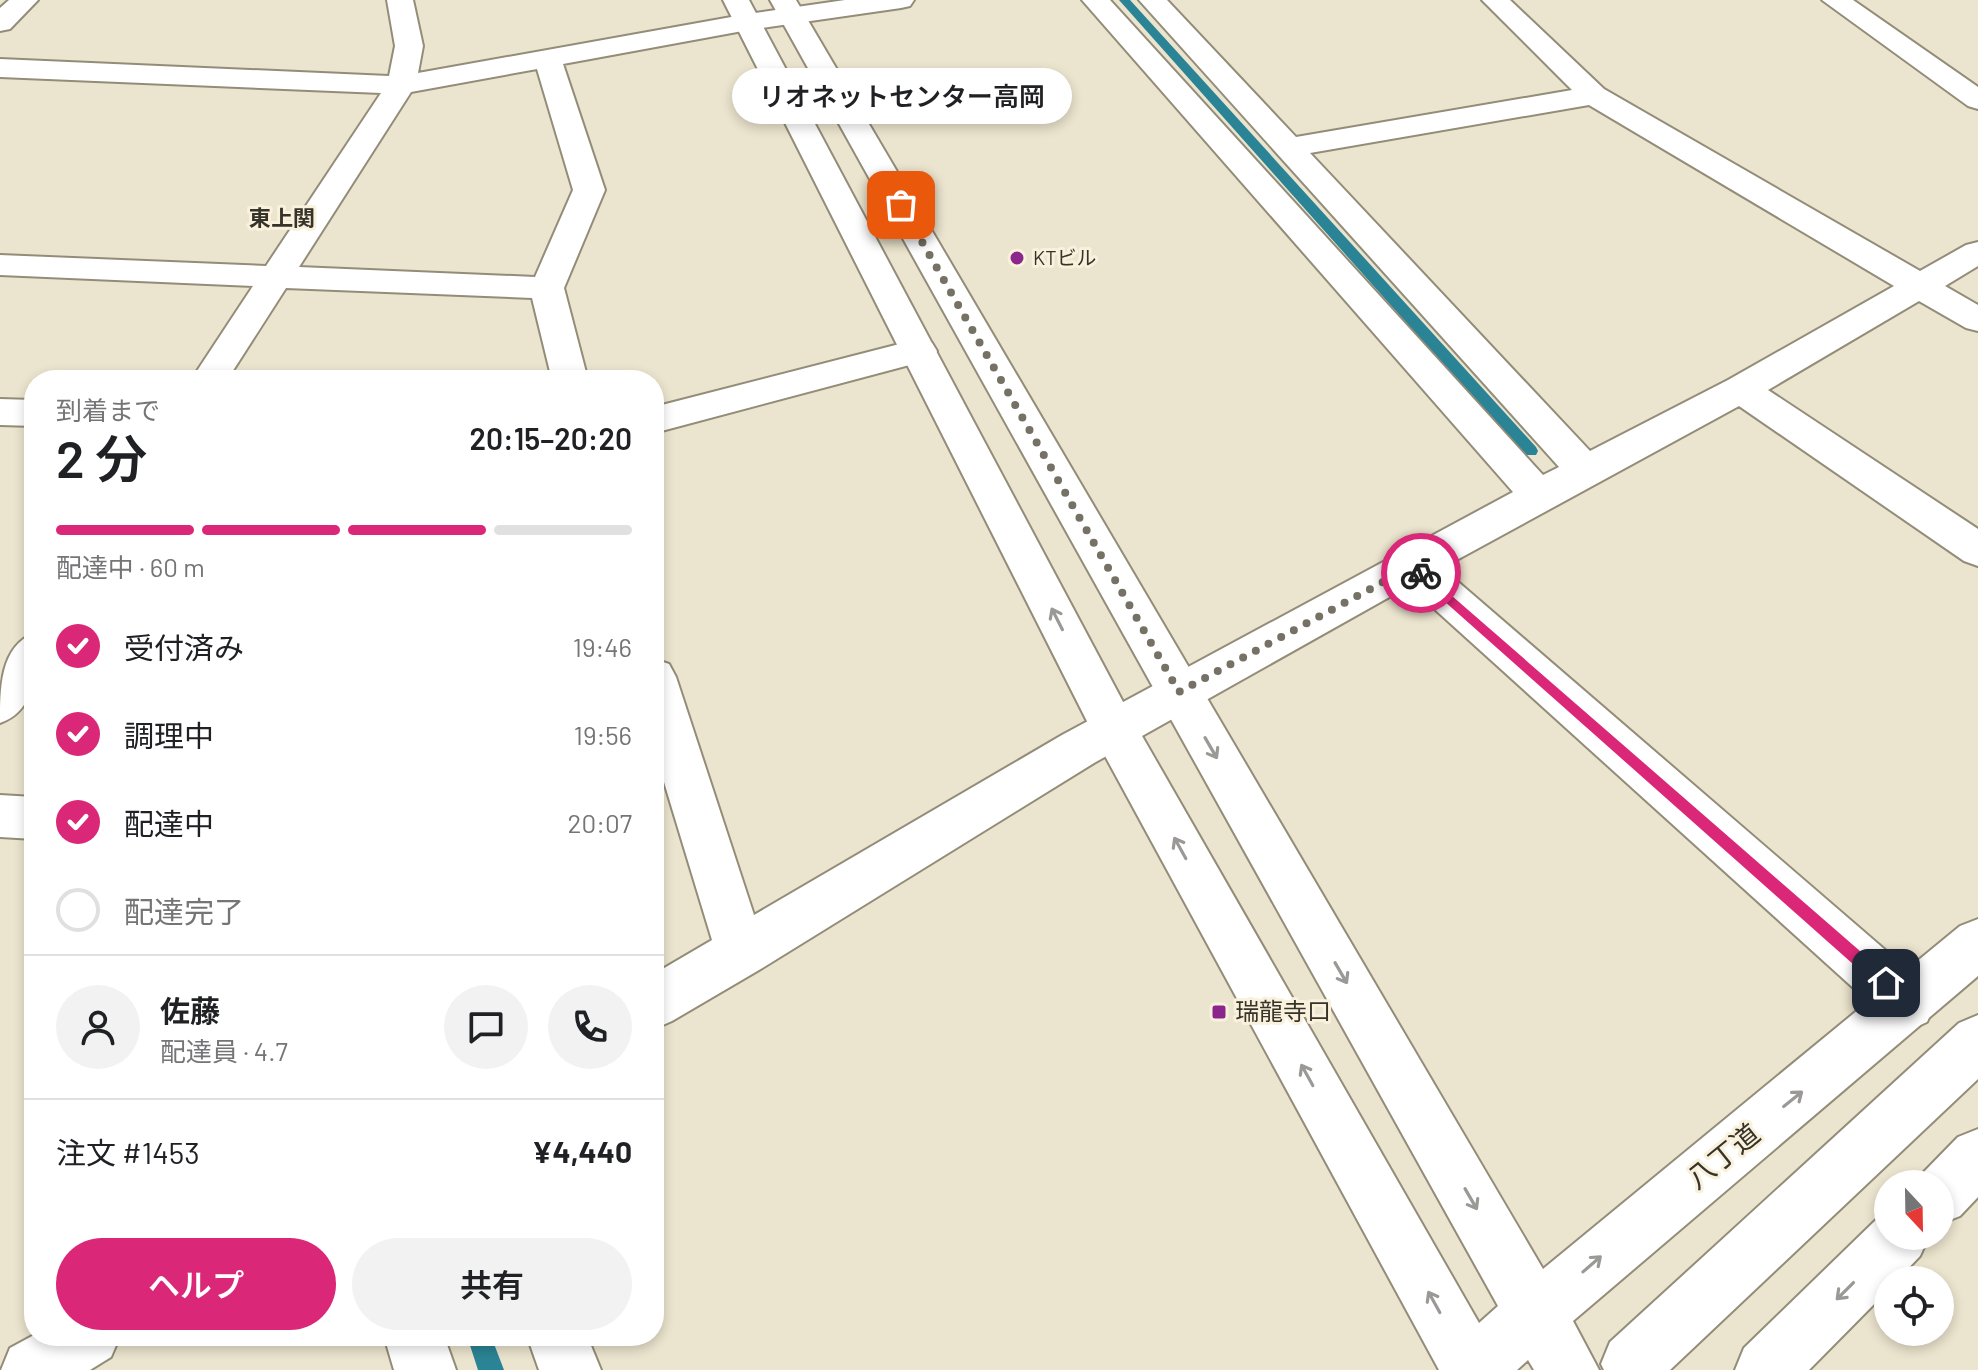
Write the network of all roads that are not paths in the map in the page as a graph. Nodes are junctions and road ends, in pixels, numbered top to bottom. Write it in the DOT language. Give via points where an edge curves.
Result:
graph roads {
  1 [pos="25,0"];
  2 [pos="400,0"];
  3 [pos="901,0"];
  4 [pos="1095,0"];
  5 [pos="1152,0"];
  6 [pos="1495,0"];
  7 [pos="1835,0"];
  8 [pos="764,10"];
  9 [pos="0,23"];
  10 [pos="548,60"];
  11 [pos="0,68"];
  12 [pos="401,85"];
  13 [pos="1594,95"];
  14 [pos="1978,100"];
  15 [pos="1286,148"];
  16 [pos="1978,252"];
  17 [pos="0,265"];
  18 [pos="278,278"];
  19 [pos="1922,287"];
  20 [pos="547,288"];
  21 [pos="1978,320"];
  22 [pos="919,351"];
  23 [pos="216,370"];
  24 [pos="568,370"];
  25 [pos="1741,389"];
  26 [pos="0,412"];
  27 [pos="24,413"];
  28 [pos="664,417"];
  29 [pos="1585,470"];
  30 [pos="1539,496"];
  31 [pos="1978,550"];
  32 [pos="1413,566"];
  33 [pos="24,667"];
  34 [pos="1179,692"];
  35 [pos="0,704"];
  36 [pos="664,713"];
  37 [pos="1114,729"];
  38 [pos="0,816"];
  39 [pos="24,817"];
  40 [pos="1978,943"];
  41 [pos="741,953"];
  42 [pos="664,997"];
  43 [pos="1909,1004"];
  44 [pos="1978,1042"];
  45 [pos="1978,1157"];
  46 [pos="1954,1182"];
  47 [pos="1886,1250"];
  48 [pos="1536,1313"];
  49 [pos="73,1346"];
  50 [pos="417,1346"];
  51 [pos="561,1346"];
  52 [pos="1632,1364"];
  53 [pos="32,1370"];
  54 [pos="425,1370"];
  55 [pos="570,1370"];
  56 [pos="1471,1370"];
  57 [pos="1568,1370"];
  58 [pos="1766,1370"];
  1 -- 9 [label="street"];
  2 -- 12 [label="street" via="409,46"];
  3 -- 8 [label="street"];
  4 -- 30 [label="street"];
  5 -- 15 [label="street"];
  6 -- 13 [label="street"];
  7 -- 14 [label="street"];
  8 -- 10 [label="street"];
  8 -- 22 [label="street"];
  8 -- 34 [label="street"];
  10 -- 12 [label="street"];
  10 -- 20 [label="street" via="589,190"];
  11 -- 12 [label="street"];
  12 -- 18 [label="street"];
  13 -- 15 [label="street"];
  13 -- 19 [label="street"];
  15 -- 29 [label="street"];
  16 -- 19 [label="street"];
  17 -- 18 [label="street"];
  18 -- 20 [label="street"];
  18 -- 23 [label="street"];
  19 -- 21 [label="street"];
  19 -- 25 [label="street"];
  20 -- 24 [label="street"];
  22 -- 28 [label="street"];
  37 -- 22 [label="street, one-way"];
  25 -- 29 [label="street"];
  25 -- 31 [label="street"];
  26 -- 27 [label="street"];
  29 -- 30 [label="street"];
  30 -- 32 [label="street"];
  32 -- 34 [label="street"];
  32 -- 43 [label="street"];
  33 -- 35 [label="street"];
  34 -- 37 [label="street"];
  34 -- 48 [label="street, one-way"];
  36 -- 41 [label="street"];
  37 -- 41 [label="street"];
  56 -- 37 [label="street, one-way"];
  38 -- 39 [label="street"];
  40 -- 43 [label="street, 八丁道"];
  41 -- 42 [label="street"];
  48 -- 43 [label="street, 八丁道, one-way"];
  44 -- 52 [label="street"];
  45 -- 46 [label="street"];
  47 -- 58 [label="street, one-way"];
  48 -- 56 [label="street, 八丁道"];
  48 -- 57 [label="street"];
  49 -- 53 [label="street"];
  50 -- 54 [label="street"];
  51 -- 55 [label="street"];
}
